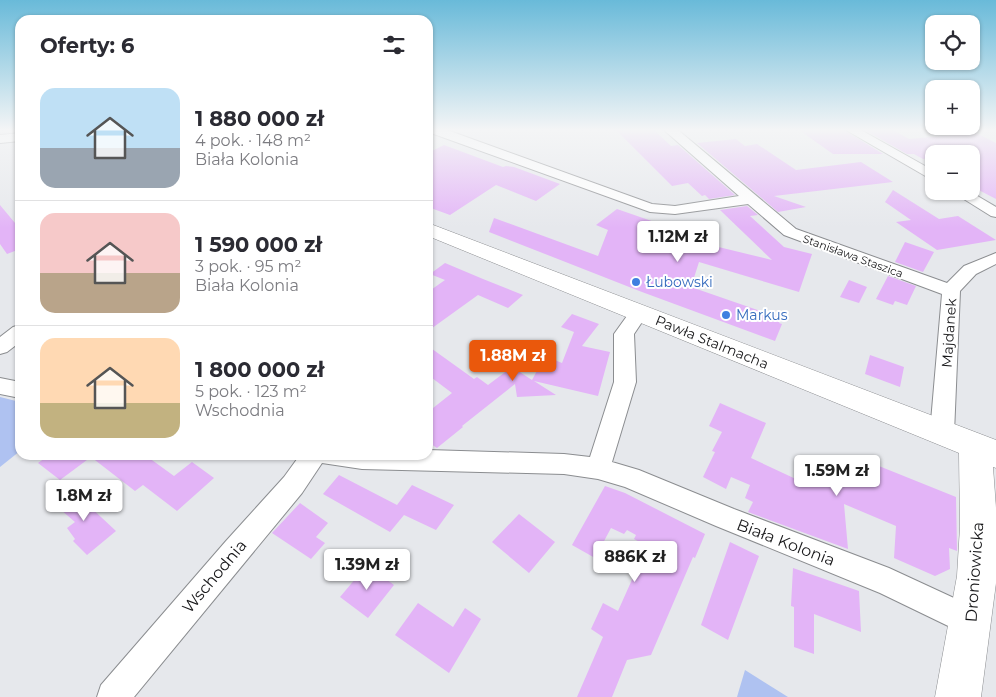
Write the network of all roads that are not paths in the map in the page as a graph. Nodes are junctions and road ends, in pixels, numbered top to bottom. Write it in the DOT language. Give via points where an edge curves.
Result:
graph roads {
  1 [pos="525,163"];
  2 [pos="708,163"];
  3 [pos="909,163"];
  4 [pos="925,172"];
  5 [pos="750,199"];
  6 [pos="974,200"];
  7 [pos="996,213"];
  8 [pos="433,231"];
  9 [pos="996,258"];
  10 [pos="951,291"];
  11 [pos="638,313"];
  12 [pos="15,336"];
  13 [pos="0,347"];
  14 [pos="0,386"];
  15 [pos="15,389"];
  16 [pos="971,444"];
  17 [pos="310,460"];
  18 [pos="402,460"];
  19 [pos="598,469"];
  20 [pos="971,622"];
  21 [pos="114,697"];
  22 [pos="958,697"];
  1 -- 5 [label="street" via="650,208 675,210"];
  2 -- 5 [label="street, Stanisława Staszica"];
  3 -- 4 [label="street"];
  5 -- 10 [label="street, Stanisława Staszica" via="797,236"];
  6 -- 7 [label="street"];
  8 -- 11 [label="street, Pawła Stalmacha"];
  9 -- 10 [label="street, Majdanek" via="967,271"];
  10 -- 16 [label="street, Majdanek"];
  11 -- 16 [label="street, Pawła Stalmacha"];
  11 -- 19 [label="street" via="624,334 625,382"];
  12 -- 13 [label="street"];
  14 -- 15 [label="street"];
  16 -- 20 [label="street, Droniowicka" via="979,533"];
  17 -- 21 [label="street, Wschodnia"];
  18 -- 19 [label="street, Biała Kolonia" via="564,464"];
  19 -- 20 [label="street, Biała Kolonia" via="630,478 889,582"];
  20 -- 22 [label="street, Droniowicka"];
}
